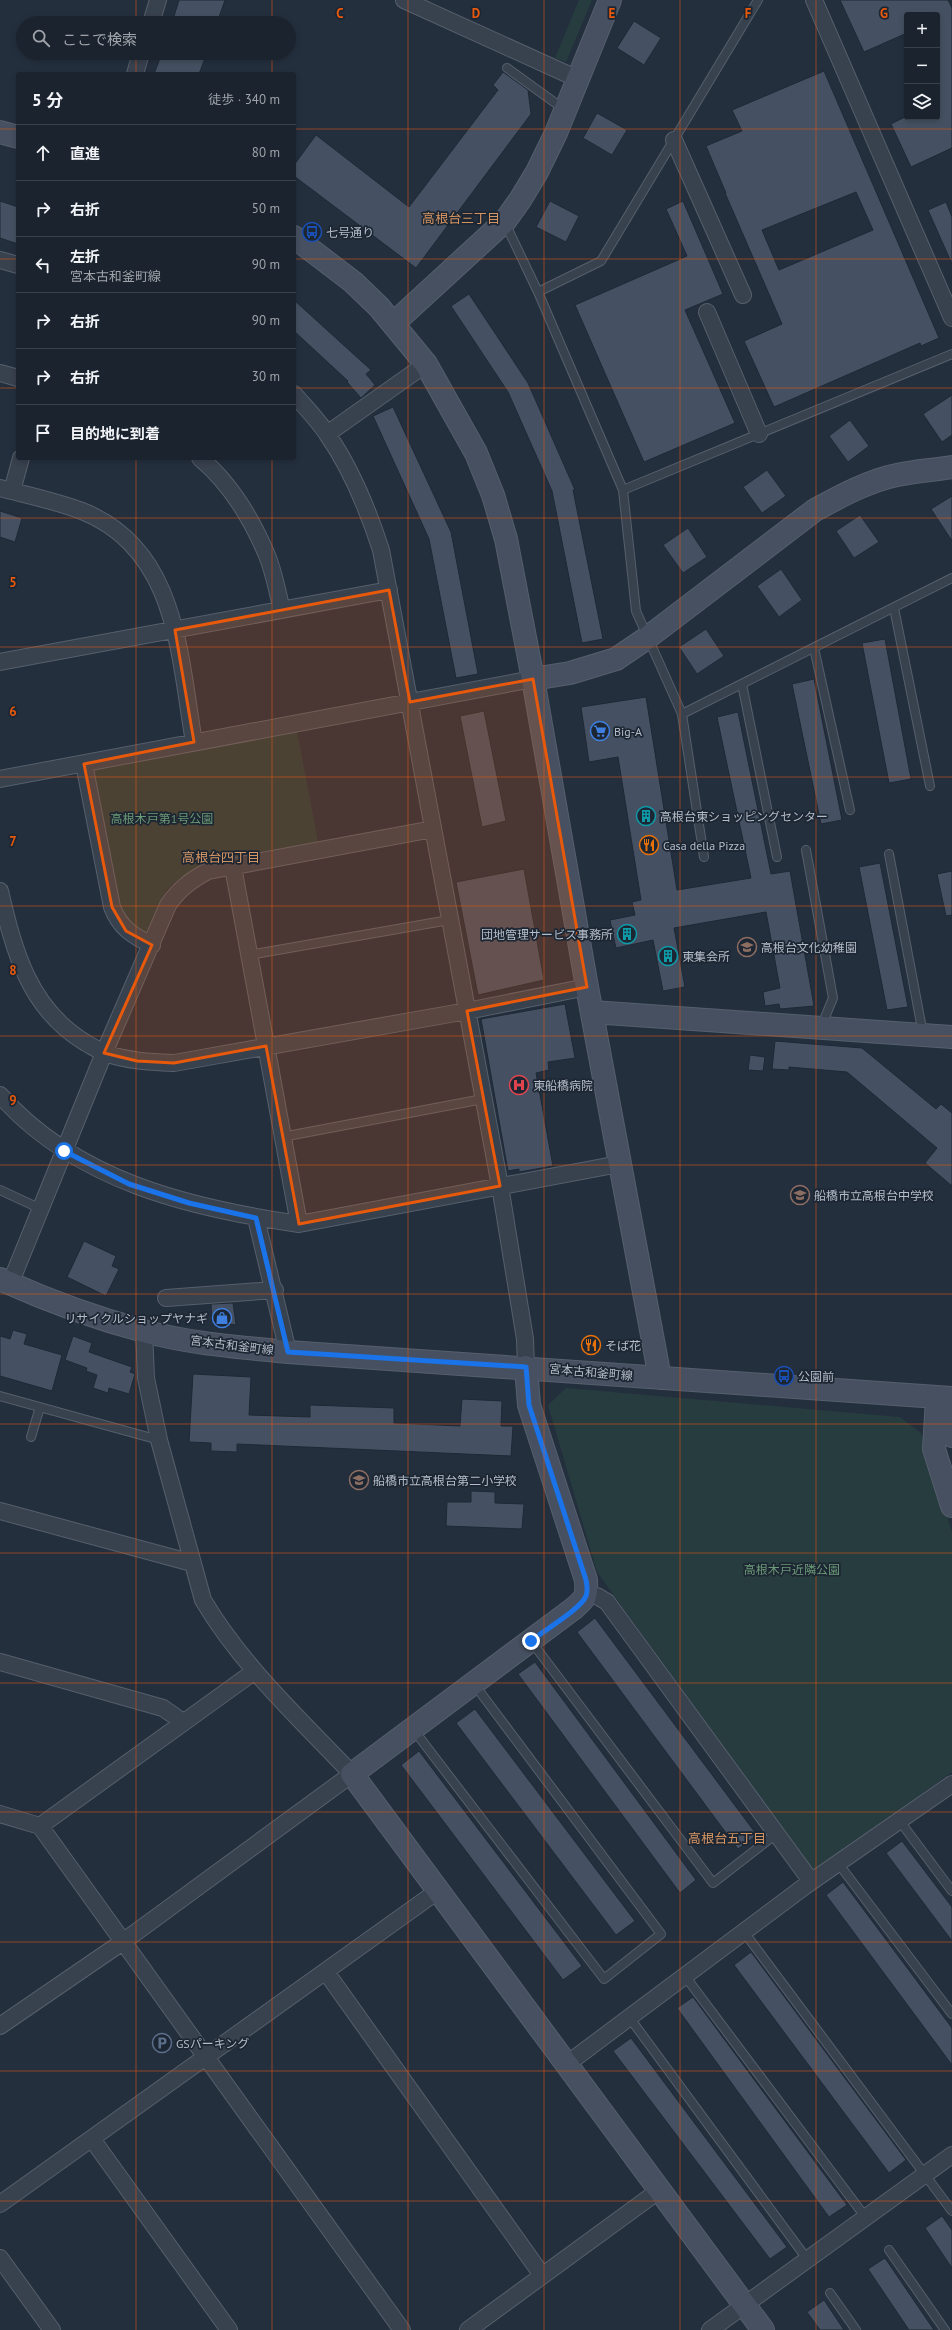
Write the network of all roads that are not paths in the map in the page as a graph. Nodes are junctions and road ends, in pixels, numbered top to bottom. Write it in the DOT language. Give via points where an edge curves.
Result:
graph roads {
  1 [pos="158,0"];
  2 [pos="404,0"];
  3 [pos="610,0"];
  4 [pos="758,0"];
  5 [pos="814,0"];
  6 [pos="153,16"];
  7 [pos="139,60"];
  8 [pos="507,68"];
  9 [pos="136,72"];
  10 [pos="567,74"];
  11 [pos="565,110"];
  12 [pos="0,132"];
  13 [pos="16,136"];
  14 [pos="674,140"];
  15 [pos="504,221"];
  16 [pos="296,239"];
  17 [pos="0,260"];
  18 [pos="16,264"];
  19 [pos="538,292"];
  20 [pos="743,295"];
  21 [pos="707,312"];
  22 [pos="952,318"];
  23 [pos="394,323"];
  24 [pos="952,354"];
  25 [pos="426,364"];
  26 [pos="0,373"];
  27 [pos="16,377"];
  28 [pos="296,396"];
  29 [pos="327,434"];
  30 [pos="759,434"];
  31 [pos="20,460"];
  32 [pos="202,460"];
  33 [pos="952,467"];
  34 [pos="6,490"];
  35 [pos="623,490"];
  36 [pos="952,578"];
  37 [pos="389,590"];
  38 [pos="894,608"];
  39 [pos="282,610"];
  40 [pos="175,630"];
  41 [pos="647,638"];
  42 [pos="814,648"];
  43 [pos="0,662"];
  44 [pos="533,679"];
  45 [pos="742,684"];
  46 [pos="410,702"];
  47 [pos="682,714"];
  48 [pos="194,742"];
  49 [pos="84,764"];
  50 [pos="0,779"];
  51 [pos="930,786"];
  52 [pos="850,810"];
  53 [pos="433,829"];
  54 [pos="806,850"];
  55 [pos="889,854"];
  56 [pos="704,857"];
  57 [pos="777,857"];
  58 [pos="233,867"];
  59 [pos="0,891"];
  60 [pos="449,920"];
  61 [pos="152,944"];
  62 [pos="249,955"];
  63 [pos="586,987"];
  64 [pos="467,1011"];
  65 [pos="592,1012"];
  66 [pos="820,1028"];
  67 [pos="924,1035"];
  68 [pos="952,1037"];
  69 [pos="266,1046"];
  70 [pos="104,1053"];
  71 [pos="0,1094"];
  72 [pos="483,1099"];
  73 [pos="282,1137"];
  74 [pos="64,1151"];
  75 [pos="619,1164"];
  76 [pos="500,1186"];
  77 [pos="0,1190"];
  78 [pos="41,1209"];
  79 [pos="256,1218"];
  80 [pos="299,1224"];
  81 [pos="5,1282"];
  82 [pos="275,1290"];
  83 [pos="166,1298"];
  84 [pos="144,1331"];
  85 [pos="288,1352"];
  86 [pos="526,1367"];
  87 [pos="660,1378"];
  88 [pos="0,1396"];
  89 [pos="945,1398"];
  90 [pos="40,1407"];
  91 [pos="952,1436"];
  92 [pos="31,1437"];
  93 [pos="159,1440"];
  94 [pos="952,1506"];
  95 [pos="0,1511"];
  96 [pos="192,1563"];
  97 [pos="587,1594"];
  98 [pos="531,1641"];
  99 [pos="0,1662"];
  100 [pos="255,1671"];
  101 [pos="473,1684"];
  102 [pos="184,1722"];
  103 [pos="412,1729"];
  104 [pos="352,1774"];
  105 [pos="952,1784"];
  106 [pos="0,1814"];
  107 [pos="900,1820"];
  108 [pos="40,1826"];
  109 [pos="776,1834"];
  110 [pos="838,1863"];
  111 [pos="811,1881"];
  112 [pos="439,1890"];
  113 [pos="952,1891"];
  114 [pos="744,1932"];
  115 [pos="124,1941"];
  116 [pos="326,1972"];
  117 [pos="685,1976"];
  118 [pos="952,2014"];
  119 [pos="629,2017"];
  120 [pos="2,2022"];
  121 [pos="206,2056"];
  122 [pos="567,2064"];
  123 [pos="92,2139"];
  124 [pos="952,2155"];
  125 [pos="926,2174"];
  126 [pos="661,2189"];
  127 [pos="0,2204"];
  128 [pos="952,2211"];
  129 [pos="866,2218"];
  130 [pos="889,2250"];
  131 [pos="0,2258"];
  132 [pos="808,2259"];
  133 [pos="542,2275"];
  134 [pos="830,2293"];
  135 [pos="746,2304"];
  136 [pos="52,2330"];
  137 [pos="229,2330"];
  138 [pos="402,2330"];
  139 [pos="468,2330"];
  140 [pos="710,2330"];
  141 [pos="764,2330"];
  142 [pos="856,2330"];
  143 [pos="945,2330"];
  1 -- 6 [label="street"];
  2 -- 10 [label="street"];
  3 -- 11 [label="street"];
  4 -- 14 [label="lane"];
  5 -- 22 [label="street"];
  7 -- 9 [label="street"];
  8 -- 11 [label="lane"];
  11 -- 15 [label="street" via="537,172"];
  12 -- 13 [label="street"];
  14 -- 19 [label="lane" via="601,261"];
  14 -- 20 [label="street"];
  15 -- 19 [label="lane"];
  15 -- 23 [label="street"];
  16 -- 23 [label="street" via="353,282"];
  17 -- 18 [label="street"];
  19 -- 35 [label="lane"];
  21 -- 30 [label="street"];
  23 -- 25 [label="street"];
  24 -- 30 [label="lane"];
  25 -- 29 [label="street"];
  25 -- 44 [label="street" via="476,453 493,495 506,539"];
  26 -- 27 [label="street"];
  28 -- 29 [label="street"];
  29 -- 37 [label="street" via="347,468 371,519 381,550"];
  30 -- 35 [label="lane"];
  31 -- 34 [label="street"];
  32 -- 39 [label="street" via="222,480 244,510 267,554"];
  33 -- 41 [label="street" via="897,475 838,497 815,510"];
  34 -- 40 [label="street" via="82,511 127,539 150,566 164,594"];
  35 -- 41 [label="lane" via="636,611"];
  36 -- 38 [label="lane"];
  37 -- 39 [label="street"];
  37 -- 46 [label="street"];
  38 -- 42 [label="lane"];
  38 -- 51 [label="lane"];
  39 -- 40 [label="street"];
  40 -- 43 [label="street"];
  40 -- 48 [label="street"];
  41 -- 44 [label="street" via="616,659 594,667"];
  41 -- 47 [label="lane"];
  42 -- 45 [label="lane"];
  42 -- 52 [label="lane"];
  44 -- 46 [label="street"];
  44 -- 63 [label="street"];
  45 -- 47 [label="lane"];
  45 -- 57 [label="lane"];
  46 -- 48 [label="street"];
  46 -- 53 [label="street"];
  47 -- 56 [label="lane"];
  48 -- 49 [label="street"];
  49 -- 50 [label="street"];
  49 -- 61 [label="street" via="112,908 126,931"];
  53 -- 58 [label="street"];
  53 -- 60 [label="street"];
  54 -- 66 [label="lane" via="833,998"];
  55 -- 67 [label="lane"];
  58 -- 61 [label="street" via="208,871 186,884 168,905"];
  58 -- 62 [label="street"];
  59 -- 70 [label="street" via="10,936 25,975 44,1006 71,1034"];
  60 -- 62 [label="lane"];
  60 -- 64 [label="street"];
  61 -- 70 [label="street"];
  62 -- 69 [label="street"];
  63 -- 64 [label="street"];
  63 -- 65 [label="street"];
  64 -- 69 [label="street"];
  64 -- 72 [label="street"];
  65 -- 66 [label="street"];
  65 -- 75 [label="street"];
  66 -- 67 [label="street"];
  67 -- 68 [label="street"];
  69 -- 70 [label="street" via="174,1063 137,1061"];
  69 -- 73 [label="street"];
  70 -- 74 [label="street"];
  71 -- 74 [label="street" via="19,1116"];
  72 -- 73 [label="lane"];
  72 -- 76 [label="street"];
  73 -- 80 [label="street"];
  74 -- 78 [label="street"];
  74 -- 79 [label="street" via="142,1188 189,1203"];
  75 -- 76 [label="street"];
  75 -- 87 [label="street"];
  76 -- 80 [label="street"];
  76 -- 86 [label="street" via="525,1339"];
  77 -- 78 [label="lane"];
  78 -- 81 [label="street"];
  79 -- 80 [label="street"];
  79 -- 82 [label="street"];
  81 -- 84 [label="street, 宮本古和釜町線"];
  82 -- 83 [label="street"];
  82 -- 85 [label="street"];
  84 -- 85 [label="street, 宮本古和釜町線" via="196,1342"];
  84 -- 93 [label="street" via="146,1378"];
  85 -- 86 [label="street, 宮本古和釜町線"];
  86 -- 87 [label="street, 宮本古和釜町線"];
  86 -- 97 [label="street" via="529,1405 586,1580"];
  87 -- 89 [label="street, 宮本古和釜町線"];
  88 -- 90 [label="lane"];
  89 -- 91 [label="street"];
  89 -- 94 [label="street" via="934,1449"];
  90 -- 92 [label="lane"];
  90 -- 93 [label="lane"];
  93 -- 96 [label="street"];
  95 -- 96 [label="street"];
  96 -- 100 [label="street" via="203,1600 216,1622"];
  97 -- 98 [label="street" via="584,1600"];
  97 -- 109 [label="street" via="607,1602"];
  98 -- 101 [label="street"];
  98 -- 109 [label="lane" via="712,1883"];
  99 -- 102 [label="street" via="163,1708"];
  100 -- 102 [label="street"];
  100 -- 104 [label="street"];
  101 -- 103 [label="street"];
  101 -- 103 [label="lane" via="661,1934 604,1979"];
  102 -- 108 [label="street"];
  103 -- 104 [label="street"];
  104 -- 112 [label="street"];
  104 -- 115 [label="street"];
  105 -- 107 [label="street"];
  106 -- 108 [label="street"];
  107 -- 110 [label="street"];
  107 -- 113 [label="lane"];
  108 -- 115 [label="street"];
  109 -- 111 [label="street"];
  110 -- 111 [label="street"];
  110 -- 118 [label="lane"];
  111 -- 114 [label="street"];
  112 -- 116 [label="street"];
  112 -- 122 [label="street"];
  114 -- 117 [label="street"];
  114 -- 125 [label="lane"];
  115 -- 120 [label="street"];
  115 -- 121 [label="street"];
  116 -- 121 [label="street"];
  116 -- 133 [label="street"];
  117 -- 119 [label="street"];
  117 -- 129 [label="lane"];
  119 -- 122 [label="street"];
  119 -- 132 [label="lane"];
  121 -- 123 [label="street"];
  121 -- 138 [label="street"];
  122 -- 126 [label="street"];
  123 -- 127 [label="street"];
  123 -- 137 [label="street"];
  124 -- 125 [label="street"];
  125 -- 128 [label="lane"];
  125 -- 129 [label="street"];
  126 -- 133 [label="street"];
  126 -- 135 [label="street"];
  129 -- 132 [label="street"];
  130 -- 143 [label="lane"];
  131 -- 136 [label="street"];
  132 -- 135 [label="street"];
  133 -- 139 [label="street"];
  134 -- 142 [label="lane"];
  135 -- 140 [label="street"];
  135 -- 141 [label="street"];
}
